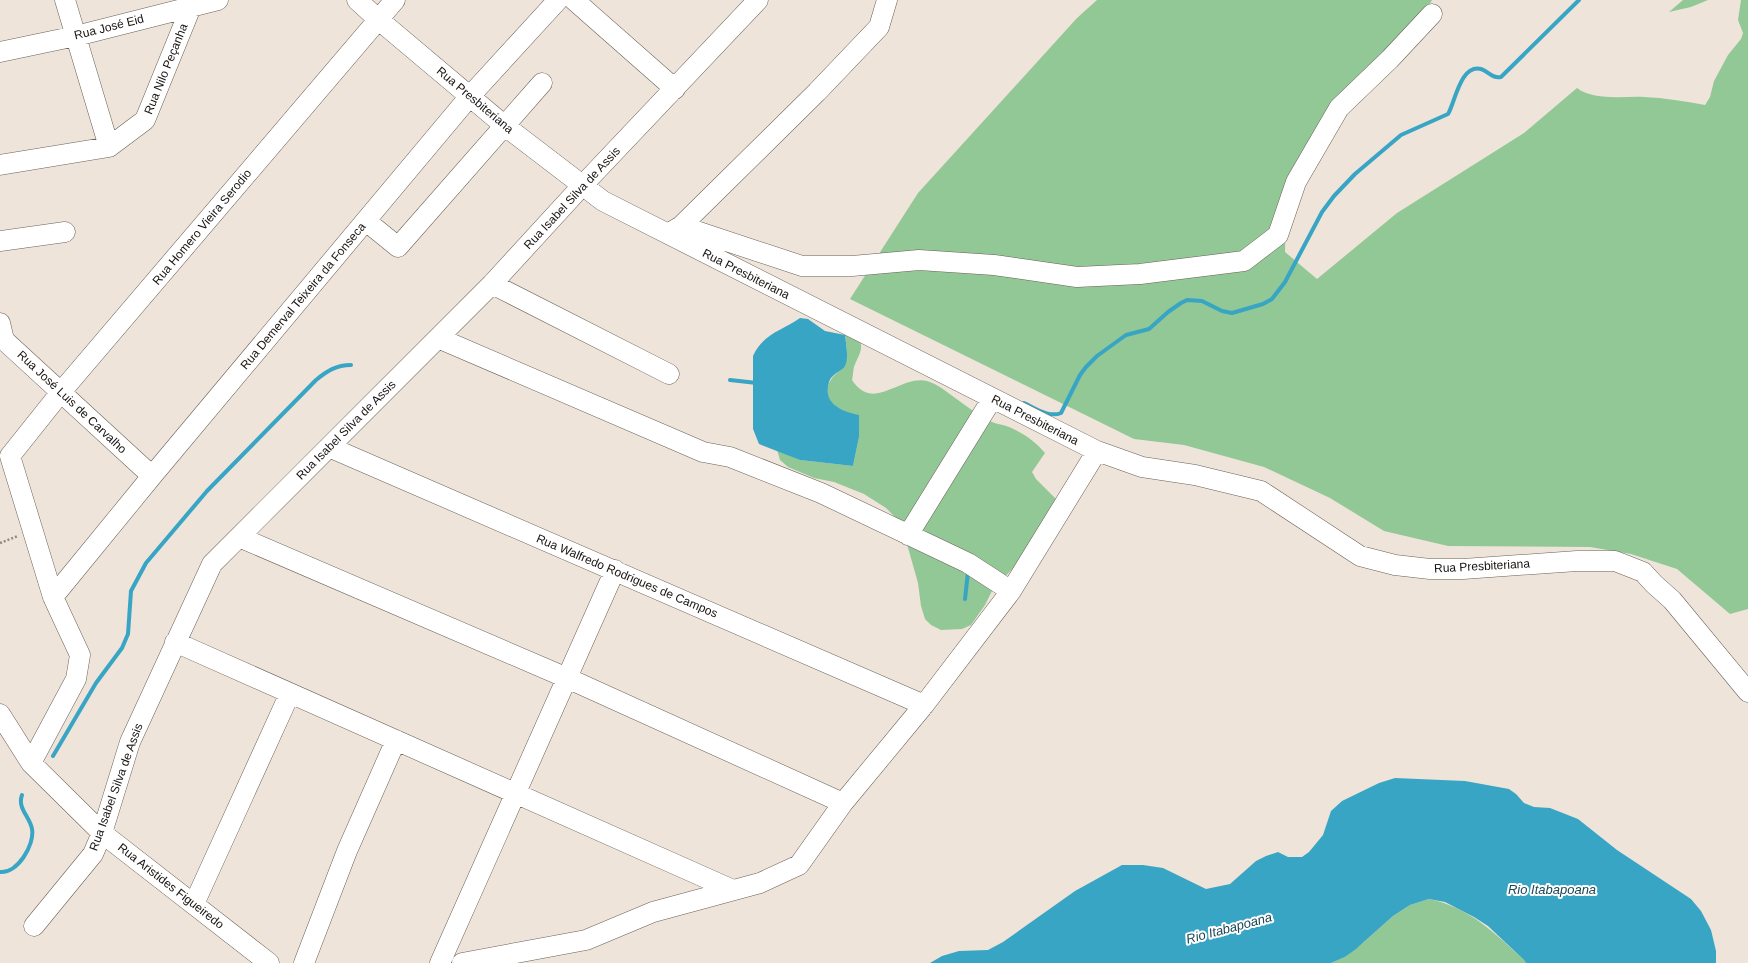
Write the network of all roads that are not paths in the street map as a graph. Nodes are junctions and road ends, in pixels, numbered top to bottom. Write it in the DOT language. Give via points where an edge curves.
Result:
graph roads {
  1 [pos="66,0"];
  2 [pos="218,0"];
  3 [pos="357,0"];
  4 [pos="395,0"];
  5 [pos="558,0"];
  6 [pos="574,0"];
  7 [pos="887,0"];
  8 [pos="749,3"];
  9 [pos="191,7"];
  10 [pos="1432,14"];
  11 [pos="378,20"];
  12 [pos="76,36"];
  13 [pos="0,52"];
  14 [pos="542,84"];
  15 [pos="675,89"];
  16 [pos="470,96"];
  17 [pos="505,126"];
  18 [pos="109,148"];
  19 [pos="0,165"];
  20 [pos="582,186"];
  21 [pos="366,221"];
  22 [pos="675,230"];
  23 [pos="66,232"];
  24 [pos="0,241"];
  25 [pos="492,284"];
  26 [pos="0,323"];
  27 [pos="438,338"];
  28 [pos="669,374"];
  29 [pos="61,392"];
  30 [pos="992,399"];
  31 [pos="329,447"];
  32 [pos="1097,452"];
  33 [pos="152,476"];
  34 [pos="908,535"];
  35 [pos="239,537"];
  36 [pos="615,570"];
  37 [pos="1011,591"];
  38 [pos="54,597"];
  39 [pos="176,642"];
  40 [pos="567,678"];
  41 [pos="1748,692"];
  42 [pos="290,693"];
  43 [pos="924,705"];
  44 [pos="0,714"];
  45 [pos="396,740"];
  46 [pos="31,763"];
  47 [pos="516,793"];
  48 [pos="843,803"];
  49 [pos="102,833"];
  50 [pos="733,890"];
  51 [pos="194,904"];
  52 [pos="34,926"];
  53 [pos="269,963"];
  54 [pos="304,963"];
  55 [pos="440,963"];
  56 [pos="462,963"];
  1 -- 12 [label="street"];
  2 -- 9 [label="street, Rua José Eid"];
  3 -- 11 [label="street, Rua Presbiteriana"];
  4 -- 11 [label="street, Rua Homero Vieira Serodio"];
  5 -- 16 [label="street, Rua Demerval Teixeira da Fonseca"];
  6 -- 15 [label="street"];
  7 -- 22 [label="street" via="879,27 817,92"];
  8 -- 15 [label="street, Rua Isabel Silva de Assis"];
  9 -- 12 [label="street, Rua José Eid"];
  9 -- 18 [label="street, Rua Nilo Peçanha" via="145,120"];
  10 -- 22 [label="street" via="1390,59 1338,108 1296,182 1278,235 1244,262 1140,274 1077,277 994,265 919,260 852,266 802,266"];
  11 -- 16 [label="street, Rua Presbiteriana"];
  11 -- 29 [label="street, Rua Homero Vieira Serodio"];
  12 -- 13 [label="street, Rua José Eid"];
  12 -- 18 [label="street"];
  14 -- 17 [label="street"];
  15 -- 20 [label="street, Rua Isabel Silva de Assis"];
  16 -- 17 [label="street, Rua Presbiteriana"];
  16 -- 21 [label="street, Rua Demerval Teixeira da Fonseca"];
  17 -- 20 [label="street, Rua Presbiteriana"];
  17 -- 21 [label="street" via="398,247"];
  18 -- 19 [label="street, Rua Nilo Peçanha"];
  20 -- 22 [label="street, Rua Presbiteriana" via="603,201"];
  20 -- 25 [label="street, Rua Isabel Silva de Assis"];
  21 -- 33 [label="street, Rua Demerval Teixeira da Fonseca"];
  22 -- 30 [label="street, Rua Presbiteriana"];
  23 -- 24 [label="street"];
  25 -- 27 [label="street, Rua Isabel Silva de Assis"];
  25 -- 28 [label="street"];
  26 -- 29 [label="street, Rua José Luis de Carvalho" via="4,340"];
  27 -- 31 [label="street, Rua Isabel Silva de Assis"];
  27 -- 34 [label="street" via="703,452 730,457 821,494"];
  29 -- 33 [label="street, Rua José Luis de Carvalho"];
  29 -- 38 [label="street, Rua Homero Vieira Serodio" via="10,456"];
  30 -- 32 [label="street, Rua Presbiteriana"];
  30 -- 34 [label="street"];
  31 -- 35 [label="street, Rua Isabel Silva de Assis"];
  31 -- 36 [label="street, Rua Walfredo Rodrigues de Campos"];
  32 -- 37 [label="street"];
  32 -- 41 [label="street, Rua Presbiteriana" via="1142,468 1195,475 1261,492 1360,556 1395,565 1463,569 1615,561 1643,572 1672,600"];
  33 -- 38 [label="street, Rua Demerval Teixeira da Fonseca"];
  34 -- 37 [label="street" via="968,563"];
  35 -- 39 [label="street, Rua Isabel Silva de Assis" via="212,564"];
  35 -- 40 [label="street"];
  36 -- 40 [label="street"];
  36 -- 43 [label="street, Rua Walfredo Rodrigues de Campos"];
  37 -- 43 [label="street"];
  38 -- 46 [label="street" via="80,655 76,679"];
  39 -- 42 [label="street"];
  39 -- 49 [label="street, Rua Isabel Silva de Assis" via="130,742"];
  40 -- 47 [label="street"];
  40 -- 48 [label="street"];
  42 -- 45 [label="street"];
  42 -- 51 [label="street"];
  43 -- 48 [label="street"];
  44 -- 46 [label="street, Rua Aristides Figueiredo"];
  45 -- 47 [label="street"];
  45 -- 54 [label="street" via="347,851"];
  46 -- 49 [label="street, Rua Aristides Figueiredo"];
  47 -- 50 [label="street"];
  47 -- 55 [label="street"];
  48 -- 50 [label="street" via="799,865 760,883"];
  49 -- 51 [label="street, Rua Aristides Figueiredo"];
  49 -- 52 [label="street, Rua Isabel Silva de Assis" via="93,854"];
  50 -- 56 [label="street" via="652,912 586,940"];
  51 -- 53 [label="street, Rua Aristides Figueiredo"];
}
